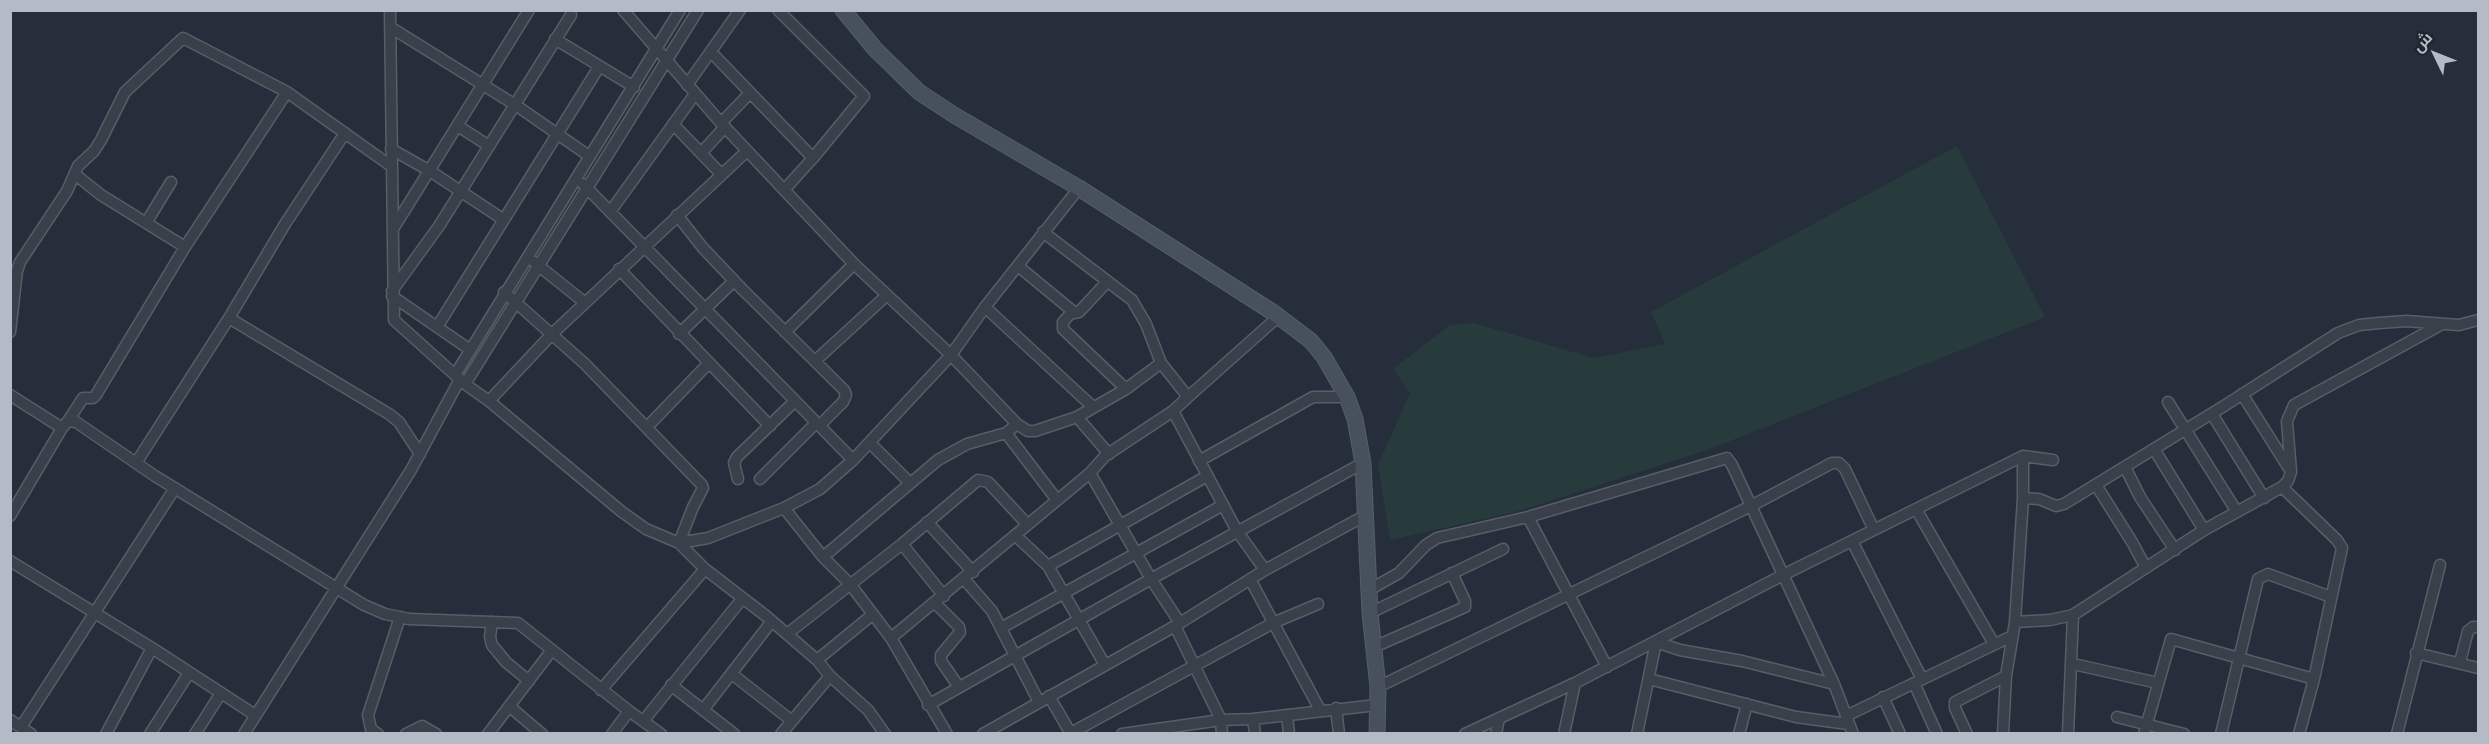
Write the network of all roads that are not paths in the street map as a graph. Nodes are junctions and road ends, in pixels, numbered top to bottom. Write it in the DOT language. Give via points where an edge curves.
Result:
graph roads {
  1 [pos="390,10"];
  2 [pos="529,10"];
  3 [pos="680,10"];
  4 [pos="698,10"];
  5 [pos="740,10"];
  6 [pos="778,10"];
  7 [pos="843,10"];
  8 [pos="626,12"];
  9 [pos="571,15"];
  10 [pos="390,27"];
  11 [pos="555,39"];
  12 [pos="656,50"];
  13 [pos="711,53"];
  14 [pos="667,61"];
  15 [pos="599,68"];
  16 [pos="484,85"];
  17 [pos="634,87"];
  18 [pos="691,89"];
  19 [pos="286,92"];
  20 [pos="750,93"];
  21 [pos="514,105"];
  22 [pos="674,124"];
  23 [pos="723,125"];
  24 [pos="458,126"];
  25 [pos="345,133"];
  26 [pos="558,134"];
  27 [pos="489,146"];
  28 [pos="391,149"];
  29 [pos="747,151"];
  30 [pos="701,153"];
  31 [pos="589,156"];
  32 [pos="813,158"];
  33 [pos="391,165"];
  34 [pos="430,171"];
  35 [pos="721,174"];
  36 [pos="76,175"];
  37 [pos="576,177"];
  38 [pos="171,182"];
  39 [pos="586,187"];
  40 [pos="1079,188"];
  41 [pos="784,190"];
  42 [pos="461,191"];
  43 [pos="610,212"];
  44 [pos="676,215"];
  45 [pos="504,220"];
  46 [pos="146,223"];
  47 [pos="393,230"];
  48 [pos="1043,232"];
  49 [pos="643,246"];
  50 [pos="185,247"];
  51 [pos="526,256"];
  52 [pos="854,264"];
  53 [pos="538,265"];
  54 [pos="1018,266"];
  55 [pos="619,269"];
  56 [pos="734,281"];
  57 [pos="1107,282"];
  58 [pos="504,292"];
  59 [pos="392,293"];
  60 [pos="886,296"];
  61 [pos="515,301"];
  62 [pos="584,302"];
  63 [pos="985,307"];
  64 [pos="705,309"];
  65 [pos="1072,312"];
  66 [pos="1279,316"];
  67 [pos="229,318"];
  68 [pos="2478,320"];
  69 [pos="2442,324"];
  70 [pos="437,327"];
  71 [pos="10,332"];
  72 [pos="785,332"];
  73 [pos="552,334"];
  74 [pos="679,334"];
  75 [pos="469,349"];
  76 [pos="951,355"];
  77 [pos="814,361"];
  78 [pos="1161,363"];
  79 [pos="708,364"];
  80 [pos="460,379"];
  81 [pos="1126,389"];
  82 [pos="2242,394"];
  83 [pos="10,395"];
  84 [pos="1188,397"];
  85 [pos="1347,397"];
  86 [pos="489,401"];
  87 [pos="795,401"];
  88 [pos="2168,402"];
  89 [pos="1094,407"];
  90 [pos="1173,411"];
  91 [pos="2212,414"];
  92 [pos="1077,417"];
  93 [pos="818,424"];
  94 [pos="1017,424"];
  95 [pos="65,425"];
  96 [pos="770,426"];
  97 [pos="647,427"];
  98 [pos="2185,430"];
  99 [pos="1006,433"];
  100 [pos="870,443"];
  101 [pos="2154,449"];
  102 [pos="420,454"];
  103 [pos="1109,454"];
  104 [pos="2023,456"];
  105 [pos="853,460"];
  106 [pos="2053,460"];
  107 [pos="1200,461"];
  108 [pos="1363,463"];
  109 [pos="136,464"];
  110 [pos="2125,467"];
  111 [pos="2291,472"];
  112 [pos="1090,473"];
  113 [pos="1207,476"];
  114 [pos="738,479"];
  115 [pos="760,479"];
  116 [pos="910,483"];
  117 [pos="2096,484"];
  118 [pos="2282,487"];
  119 [pos="175,488"];
  120 [pos="2023,498"];
  121 [pos="2264,498"];
  122 [pos="1057,500"];
  123 [pos="1223,505"];
  124 [pos="1751,506"];
  125 [pos="784,508"];
  126 [pos="1916,508"];
  127 [pos="2237,512"];
  128 [pos="1366,515"];
  129 [pos="10,516"];
  130 [pos="1528,517"];
  131 [pos="927,522"];
  132 [pos="1027,524"];
  133 [pos="1120,524"];
  134 [pos="1874,530"];
  135 [pos="2204,530"];
  136 [pos="1237,531"];
  137 [pos="1016,536"];
  138 [pos="1852,541"];
  139 [pos="679,543"];
  140 [pos="902,544"];
  141 [pos="1503,549"];
  142 [pos="2175,550"];
  143 [pos="1136,554"];
  144 [pos="823,557"];
  145 [pos="10,561"];
  146 [pos="2440,565"];
  147 [pos="1048,566"];
  148 [pos="2146,568"];
  149 [pos="705,569"];
  150 [pos="1265,570"];
  151 [pos="1452,573"];
  152 [pos="1783,575"];
  153 [pos="969,576"];
  154 [pos="1151,579"];
  155 [pos="1250,579"];
  156 [pos="850,584"];
  157 [pos="335,589"];
  158 [pos="1369,590"];
  159 [pos="1064,592"];
  160 [pos="1569,593"];
  161 [pos="2331,597"];
  162 [pos="742,599"];
  163 [pos="939,599"];
  164 [pos="1318,604"];
  165 [pos="95,612"];
  166 [pos="1370,613"];
  167 [pos="872,615"];
  168 [pos="2073,615"];
  169 [pos="400,617"];
  170 [pos="1080,620"];
  171 [pos="772,621"];
  172 [pos="492,622"];
  173 [pos="2015,622"];
  174 [pos="1273,623"];
  175 [pos="1178,625"];
  176 [pos="2478,627"];
  177 [pos="1001,628"];
  178 [pos="787,634"];
  179 [pos="2012,636"];
  180 [pos="891,638"];
  181 [pos="1656,642"];
  182 [pos="1994,644"];
  183 [pos="1374,647"];
  184 [pos="152,648"];
  185 [pos="552,650"];
  186 [pos="2416,652"];
  187 [pos="1016,656"];
  188 [pos="2239,656"];
  189 [pos="817,660"];
  190 [pos="2460,662"];
  191 [pos="2073,664"];
  192 [pos="1105,665"];
  193 [pos="1607,666"];
  194 [pos="1195,667"];
  195 [pos="2478,668"];
  196 [pos="189,673"];
  197 [pos="732,674"];
  198 [pos="830,676"];
  199 [pos="2006,676"];
  200 [pos="1648,679"];
  201 [pos="2314,679"];
  202 [pos="529,681"];
  203 [pos="1918,681"];
  204 [pos="1575,683"];
  205 [pos="2158,683"];
  206 [pos="1834,684"];
  207 [pos="671,685"];
  208 [pos="959,687"];
  209 [pos="1377,687"];
  210 [pos="601,690"];
  211 [pos="221,693"];
  212 [pos="1049,696"];
  213 [pos="1883,696"];
  214 [pos="1039,702"];
  215 [pos="1747,704"];
  216 [pos="928,705"];
  217 [pos="1377,705"];
  218 [pos="509,706"];
  219 [pos="1336,708"];
  220 [pos="703,710"];
  221 [pos="1320,710"];
  222 [pos="629,711"];
  223 [pos="255,715"];
  224 [pos="1287,715"];
  225 [pos="2117,717"];
  226 [pos="1499,718"];
  227 [pos="1253,719"];
  228 [pos="10,720"];
  229 [pos="644,720"];
  230 [pos="1221,720"];
  231 [pos="792,721"];
  232 [pos="1849,724"];
  233 [pos="21,727"];
  234 [pos="2146,729"];
  235 [pos="883,730"];
  236 [pos="1179,730"];
  237 [pos="1146,732"];
  238 [pos="734,733"];
  239 [pos="1071,733"];
  240 [pos="31,734"];
  241 [pos="106,734"];
  242 [pos="150,734"];
  243 [pos="195,734"];
  244 [pos="244,734"];
  245 [pos="378,734"];
  246 [pos="406,734"];
  247 [pos="436,734"];
  248 [pos="488,734"];
  249 [pos="542,734"];
  250 [pos="612,734"];
  251 [pos="661,734"];
  252 [pos="781,734"];
  253 [pos="870,734"];
  254 [pos="947,734"];
  255 [pos="982,734"];
  256 [pos="1122,734"];
  257 [pos="1222,734"];
  258 [pos="1255,734"];
  259 [pos="1289,734"];
  260 [pos="1339,734"];
  261 [pos="1377,734"];
  262 [pos="1466,734"];
  263 [pos="1496,734"];
  264 [pos="1564,734"];
  265 [pos="1637,734"];
  266 [pos="1738,734"];
  267 [pos="1900,734"];
  268 [pos="1937,734"];
  269 [pos="1967,734"];
  270 [pos="2003,734"];
  271 [pos="2068,734"];
  272 [pos="2184,734"];
  273 [pos="2221,734"];
  274 [pos="2299,734"];
  275 [pos="2397,734"];
  1 -- 10 [label="street"];
  2 -- 16 [label="street"];
  3 -- 12 [label="street"];
  4 -- 14 [label="street"];
  5 -- 13 [label="street"];
  6 -- 32 [label="street" via="864,96"];
  7 -- 40 [label="main road" via="875,49 919,92"];
  8 -- 12 [label="street"];
  9 -- 11 [label="street"];
  10 -- 16 [label="street"];
  10 -- 28 [label="street"];
  11 -- 15 [label="street"];
  11 -- 21 [label="street"];
  12 -- 14 [label="street"];
  12 -- 17 [label="street"];
  13 -- 18 [label="street"];
  13 -- 20 [label="street"];
  14 -- 18 [label="street"];
  14 -- 39 [label="street"];
  15 -- 17 [label="street"];
  15 -- 26 [label="street"];
  16 -- 21 [label="street"];
  16 -- 24 [label="street"];
  17 -- 31 [label="street"];
  18 -- 22 [label="street"];
  18 -- 23 [label="street"];
  19 -- 25 [label="street"];
  19 -- 36 [label="street" via="183,38 125,92 101,140 78,166"];
  19 -- 50 [label="street"];
  20 -- 23 [label="street"];
  20 -- 32 [label="street"];
  21 -- 26 [label="street"];
  21 -- 27 [label="street"];
  22 -- 30 [label="street"];
  22 -- 43 [label="street"];
  23 -- 29 [label="street"];
  23 -- 30 [label="street"];
  24 -- 27 [label="street"];
  24 -- 34 [label="street"];
  25 -- 33 [label="street"];
  25 -- 67 [label="street"];
  26 -- 31 [label="street"];
  26 -- 45 [label="street"];
  27 -- 42 [label="street"];
  28 -- 33 [label="street"];
  28 -- 34 [label="street"];
  29 -- 35 [label="street"];
  29 -- 41 [label="street"];
  30 -- 35 [label="street"];
  31 -- 37 [label="street"];
  32 -- 41 [label="street"];
  33 -- 47 [label="street"];
  34 -- 42 [label="street"];
  34 -- 47 [label="street"];
  35 -- 44 [label="street"];
  36 -- 46 [label="street"];
  36 -- 71 [label="street" via="17,271"];
  37 -- 39 [label="street"];
  37 -- 51 [label="street"];
  38 -- 46 [label="street"];
  39 -- 43 [label="street"];
  39 -- 53 [label="street"];
  40 -- 48 [label="street"];
  40 -- 66 [label="main road"];
  41 -- 52 [label="street"];
  42 -- 45 [label="street"];
  42 -- 59 [label="street"];
  43 -- 49 [label="street"];
  44 -- 49 [label="street"];
  44 -- 56 [label="street"];
  45 -- 70 [label="street"];
  46 -- 50 [label="street"];
  47 -- 59 [label="street"];
  48 -- 54 [label="street"];
  48 -- 57 [label="street"];
  49 -- 55 [label="street"];
  49 -- 64 [label="street"];
  50 -- 95 [label="street" via="96,395 83,398"];
  51 -- 53 [label="street"];
  51 -- 58 [label="street"];
  52 -- 60 [label="street"];
  52 -- 72 [label="street"];
  53 -- 61 [label="street"];
  53 -- 62 [label="street"];
  54 -- 63 [label="street"];
  54 -- 65 [label="street"];
  55 -- 62 [label="street"];
  55 -- 74 [label="street"];
  56 -- 64 [label="street"];
  56 -- 72 [label="street"];
  57 -- 65 [label="street" via="1079,312"];
  57 -- 78 [label="street" via="1140,311"];
  58 -- 61 [label="street"];
  58 -- 75 [label="street"];
  59 -- 70 [label="street"];
  59 -- 80 [label="street" via="394,320"];
  60 -- 76 [label="street"];
  60 -- 77 [label="street"];
  61 -- 73 [label="street"];
  61 -- 80 [label="street"];
  62 -- 73 [label="street"];
  63 -- 76 [label="street"];
  63 -- 89 [label="street"];
  64 -- 74 [label="street"];
  64 -- 87 [label="street"];
  65 -- 81 [label="street" via="1063,322 1063,329"];
  66 -- 84 [label="street"];
  66 -- 85 [label="main road" via="1311,341 1335,372"];
  67 -- 102 [label="street" via="389,414 399,422"];
  67 -- 109 [label="street"];
  68 -- 69 [label="street" via="2459,326"];
  69 -- 82 [label="street" via="2379,322 2338,333"];
  69 -- 111 [label="street" via="2294,405 2287,421"];
  70 -- 75 [label="street"];
  72 -- 77 [label="street"];
  73 -- 86 [label="street"];
  73 -- 97 [label="street"];
  74 -- 79 [label="street"];
  75 -- 80 [label="street"];
  76 -- 94 [label="street"];
  76 -- 100 [label="street"];
  77 -- 93 [label="street" via="846,394 843,402"];
  78 -- 81 [label="street"];
  78 -- 84 [label="street"];
  79 -- 96 [label="street"];
  79 -- 97 [label="street"];
  80 -- 86 [label="street"];
  80 -- 102 [label="street"];
  81 -- 89 [label="street"];
  82 -- 91 [label="street"];
  82 -- 111 [label="street"];
  83 -- 95 [label="street"];
  84 -- 90 [label="street"];
  85 -- 107 [label="street" via="1313,398"];
  85 -- 108 [label="main road"];
  86 -- 139 [label="street" via="622,512 646,529"];
  87 -- 93 [label="street"];
  87 -- 96 [label="street"];
  88 -- 98 [label="street"];
  89 -- 92 [label="street"];
  90 -- 103 [label="street"];
  90 -- 107 [label="street"];
  91 -- 98 [label="street"];
  91 -- 121 [label="street"];
  92 -- 94 [label="street" via="1035,431"];
  92 -- 103 [label="street"];
  93 -- 105 [label="street"];
  93 -- 115 [label="street"];
  94 -- 99 [label="street"];
  95 -- 109 [label="street" via="76,422"];
  95 -- 129 [label="street"];
  96 -- 114 [label="street" via="735,460"];
  97 -- 139 [label="street" via="702,485"];
  98 -- 101 [label="street"];
  98 -- 127 [label="street"];
  99 -- 116 [label="street" via="955,450"];
  99 -- 122 [label="street"];
  100 -- 105 [label="street"];
  100 -- 116 [label="street"];
  101 -- 110 [label="street"];
  101 -- 135 [label="street"];
  102 -- 157 [label="street"];
  103 -- 112 [label="street"];
  104 -- 106 [label="street"];
  104 -- 120 [label="street"];
  104 -- 126 [label="street"];
  105 -- 125 [label="street" via="820,489"];
  107 -- 113 [label="street"];
  108 -- 128 [label="main road"];
  108 -- 136 [label="street"];
  109 -- 119 [label="street"];
  110 -- 117 [label="street"];
  110 -- 142 [label="street"];
  111 -- 118 [label="street"];
  112 -- 122 [label="street"];
  112 -- 133 [label="street"];
  113 -- 123 [label="street"];
  113 -- 133 [label="street"];
  116 -- 144 [label="street"];
  117 -- 120 [label="street" via="2061,505"];
  117 -- 148 [label="street"];
  118 -- 121 [label="street"];
  118 -- 161 [label="street" via="2341,545"];
  119 -- 157 [label="street"];
  119 -- 165 [label="street"];
  120 -- 173 [label="street"];
  121 -- 127 [label="street"];
  122 -- 132 [label="street"];
  123 -- 136 [label="street"];
  123 -- 143 [label="street"];
  124 -- 130 [label="street" via="1730,460 1722,458"];
  124 -- 134 [label="street" via="1836,462 1845,469"];
  124 -- 152 [label="street"];
  124 -- 160 [label="street"];
  125 -- 139 [label="street" via="708,538"];
  125 -- 144 [label="street"];
  126 -- 134 [label="street"];
  126 -- 182 [label="street"];
  127 -- 135 [label="street"];
  128 -- 150 [label="street"];
  128 -- 158 [label="main road"];
  130 -- 158 [label="street" via="1437,538 1399,573"];
  130 -- 160 [label="street"];
  131 -- 132 [label="street" via="974,482 982,480"];
  131 -- 140 [label="street"];
  131 -- 153 [label="street"];
  132 -- 137 [label="street"];
  133 -- 143 [label="street"];
  133 -- 147 [label="street"];
  134 -- 138 [label="street"];
  135 -- 142 [label="street"];
  136 -- 150 [label="street"];
  136 -- 154 [label="street"];
  137 -- 147 [label="street"];
  137 -- 153 [label="street"];
  138 -- 152 [label="street"];
  138 -- 203 [label="street"];
  139 -- 149 [label="street"];
  140 -- 156 [label="street"];
  140 -- 163 [label="street"];
  141 -- 151 [label="street"];
  142 -- 148 [label="street"];
  143 -- 154 [label="street"];
  143 -- 159 [label="street"];
  144 -- 156 [label="street"];
  145 -- 165 [label="street"];
  146 -- 186 [label="street"];
  147 -- 159 [label="street"];
  148 -- 168 [label="street"];
  149 -- 162 [label="street"];
  149 -- 210 [label="street"];
  150 -- 155 [label="street"];
  151 -- 166 [label="street"];
  151 -- 183 [label="street" via="1464,607"];
  152 -- 181 [label="street"];
  152 -- 206 [label="street"];
  153 -- 163 [label="street"];
  153 -- 177 [label="street"];
  154 -- 170 [label="street"];
  154 -- 175 [label="street"];
  155 -- 174 [label="street"];
  155 -- 175 [label="street"];
  156 -- 167 [label="street"];
  156 -- 178 [label="street"];
  157 -- 169 [label="street" via="364,606"];
  157 -- 223 [label="street"];
  158 -- 166 [label="main road"];
  159 -- 170 [label="street"];
  159 -- 177 [label="street"];
  160 -- 193 [label="street"];
  160 -- 209 [label="street"];
  161 -- 188 [label="street" via="2272,575 2260,576"];
  161 -- 201 [label="street"];
  162 -- 171 [label="street"];
  162 -- 207 [label="street"];
  163 -- 180 [label="street"];
  163 -- 208 [label="street" via="960,632 941,655"];
  164 -- 174 [label="street"];
  165 -- 184 [label="street"];
  165 -- 233 [label="street"];
  166 -- 183 [label="main road"];
  167 -- 180 [label="street"];
  167 -- 189 [label="street"];
  168 -- 173 [label="street"];
  168 -- 191 [label="street"];
  169 -- 172 [label="street"];
  169 -- 245 [label="street" via="368,715 371,729"];
  170 -- 187 [label="street"];
  170 -- 192 [label="street"];
  171 -- 178 [label="street"];
  171 -- 197 [label="street"];
  172 -- 185 [label="street" via="518,623"];
  172 -- 202 [label="street" via="492,645"];
  173 -- 179 [label="street"];
  174 -- 194 [label="street"];
  174 -- 221 [label="street"];
  175 -- 192 [label="street"];
  175 -- 194 [label="street"];
  176 -- 190 [label="street" via="2468,631"];
  177 -- 187 [label="street"];
  178 -- 189 [label="street"];
  179 -- 182 [label="street"];
  179 -- 199 [label="street"];
  180 -- 216 [label="street"];
  181 -- 193 [label="street"];
  181 -- 200 [label="street"];
  181 -- 206 [label="street"];
  182 -- 203 [label="street"];
  183 -- 209 [label="main road"];
  184 -- 196 [label="street"];
  184 -- 241 [label="street"];
  185 -- 202 [label="street"];
  185 -- 210 [label="street"];
  186 -- 190 [label="street"];
  186 -- 275 [label="street"];
  187 -- 208 [label="street"];
  187 -- 214 [label="street"];
  188 -- 201 [label="street"];
  188 -- 205 [label="street" via="2171,639"];
  188 -- 273 [label="street"];
  189 -- 198 [label="street"];
  190 -- 195 [label="street"];
  191 -- 205 [label="street"];
  191 -- 271 [label="street"];
  192 -- 212 [label="street"];
  193 -- 204 [label="street"];
  194 -- 230 [label="street"];
  194 -- 239 [label="street"];
  196 -- 211 [label="street"];
  196 -- 242 [label="street"];
  197 -- 220 [label="street"];
  197 -- 231 [label="street"];
  198 -- 231 [label="street"];
  198 -- 235 [label="street" via="860,702"];
  199 -- 269 [label="street" via="1955,702"];
  199 -- 270 [label="street"];
  200 -- 215 [label="street"];
  200 -- 265 [label="street"];
  201 -- 274 [label="street"];
  202 -- 218 [label="street"];
  203 -- 213 [label="street"];
  203 -- 268 [label="street"];
  204 -- 226 [label="street"];
  204 -- 264 [label="street"];
  205 -- 234 [label="street"];
  206 -- 232 [label="street"];
  207 -- 220 [label="street"];
  207 -- 229 [label="street"];
  208 -- 216 [label="street"];
  209 -- 217 [label="main road"];
  210 -- 222 [label="street"];
  211 -- 223 [label="street"];
  211 -- 243 [label="street"];
  212 -- 214 [label="street"];
  212 -- 239 [label="street"];
  213 -- 232 [label="street"];
  213 -- 267 [label="street"];
  214 -- 255 [label="street"];
  215 -- 232 [label="street" via="1796,717"];
  215 -- 266 [label="street"];
  216 -- 254 [label="street"];
  217 -- 219 [label="street"];
  217 -- 261 [label="main road"];
  218 -- 248 [label="street"];
  218 -- 249 [label="street"];
  219 -- 221 [label="street"];
  219 -- 260 [label="street"];
  220 -- 238 [label="street"];
  221 -- 224 [label="street"];
  222 -- 229 [label="street"];
  222 -- 250 [label="street"];
  223 -- 244 [label="street"];
  224 -- 227 [label="street"];
  224 -- 259 [label="street"];
  225 -- 234 [label="street"];
  226 -- 262 [label="street"];
  226 -- 263 [label="street"];
  227 -- 230 [label="street"];
  227 -- 258 [label="street"];
  228 -- 233 [label="street"];
  229 -- 251 [label="street"];
  230 -- 236 [label="street"];
  230 -- 257 [label="street"];
  231 -- 252 [label="street"];
  233 -- 240 [label="street"];
  234 -- 272 [label="street"];
  235 -- 253 [label="street"];
  236 -- 237 [label="street"];
  237 -- 256 [label="street"];
  246 -- 247 [label="street" via="422,726"];
}
